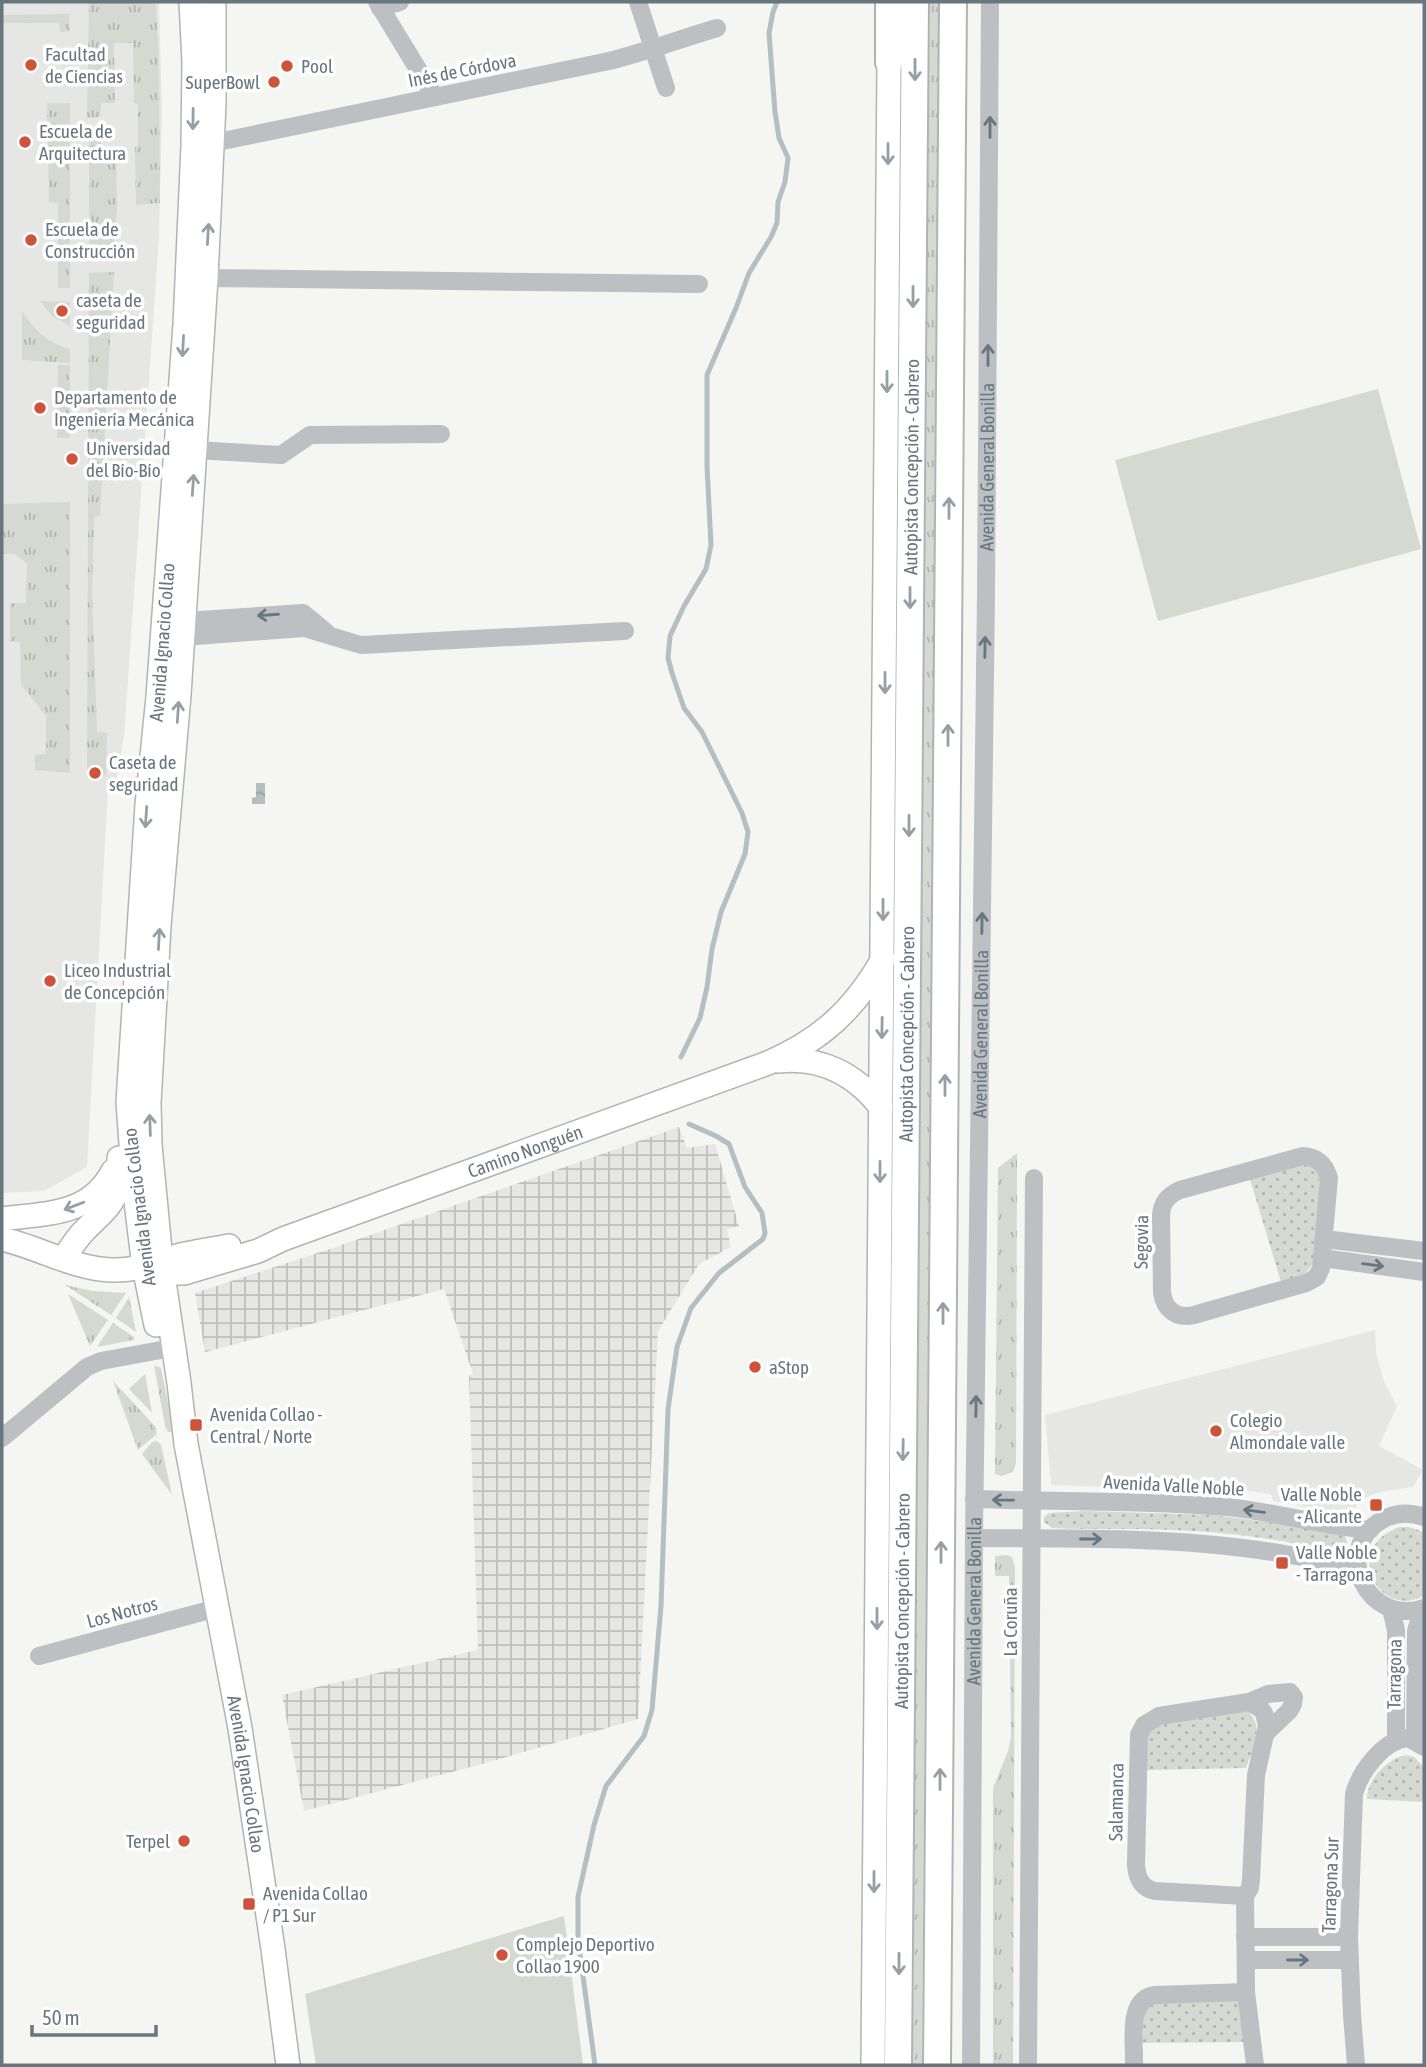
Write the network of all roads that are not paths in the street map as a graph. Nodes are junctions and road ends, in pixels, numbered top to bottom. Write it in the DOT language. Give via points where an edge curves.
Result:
graph roads {
  1 [pos="191,2"];
  2 [pos="214,2"];
  3 [pos="400,2"];
  4 [pos="638,2"];
  5 [pos="889,2"];
  6 [pos="915,2"];
  7 [pos="953,2"];
  8 [pos="990,2"];
  9 [pos="378,5"];
  10 [pos="717,28"];
  11 [pos="653,49"];
  12 [pos="889,62"];
  13 [pos="666,88"];
  14 [pos="435,97"];
  15 [pos="213,143"];
  16 [pos="206,278"];
  17 [pos="699,284"];
  18 [pos="441,434"];
  19 [pos="195,450"];
  20 [pos="183,629"];
  21 [pos="625,631"];
  22 [pos="883,959"];
  23 [pos="768,1063"];
  24 [pos="128,1102"];
  25 [pos="881,1107"];
  26 [pos="119,1159"];
  27 [pos="1034,1178"];
  28 [pos="2,1219"];
  29 [pos="2,1239"];
  30 [pos="1324,1239"];
  31 [pos="1424,1251"];
  32 [pos="64,1258"];
  33 [pos="1322,1258"];
  34 [pos="156,1267"];
  35 [pos="1424,1272"];
  36 [pos="160,1350"];
  37 [pos="2,1438"];
  38 [pos="186,1444"];
  39 [pos="974,1499"];
  40 [pos="1032,1501"];
  41 [pos="1422,1510"];
  42 [pos="1370,1530"];
  43 [pos="974,1538"];
  44 [pos="1032,1539"];
  45 [pos="1358,1570"];
  46 [pos="217,1608"];
  47 [pos="1423,1608"];
  48 [pos="1391,1609"];
  49 [pos="39,1656"];
  50 [pos="1249,1702"];
  51 [pos="1267,1731"];
  52 [pos="1396,1741"];
  53 [pos="1420,1744"];
  54 [pos="1245,1896"];
  55 [pos="1245,1937"];
  56 [pos="1349,1937"];
  57 [pos="1350,1959"];
  58 [pos="1246,1960"];
  59 [pos="1246,1992"];
  60 [pos="288,2065"];
  61 [pos="873,2065"];
  62 [pos="898,2065"];
  63 [pos="937,2065"];
  64 [pos="971,2065"];
  65 [pos="1028,2065"];
  66 [pos="1134,2065"];
  67 [pos="1255,2065"];
  68 [pos="1356,2065"];
  1 -- 24 [label="main road, Avenida Ignacio Collao, one-way" via="194,104 177,453"];
  2 -- 15 [label="main road, Avenida Ignacio Collao"];
  3 -- 9 [label="street"];
  4 -- 11 [label="street"];
  5 -- 12 [label="highway"];
  6 -- 62 [label="highway, Autopista Concepción - Cabrero, one-way"];
  63 -- 7 [label="highway, Autopista Concepción - Cabrero, one-way"];
  39 -- 8 [label="street, Avenida General Bonilla, one-way"];
  9 -- 14 [label="street"];
  10 -- 11 [label="street, Inés de Córdova"];
  11 -- 13 [label="street"];
  11 -- 14 [label="street, Inés de Córdova"];
  12 -- 22 [label="main road, one-way"];
  14 -- 15 [label="street, Inés de Córdova"];
  16 -- 15 [label="main road, Avenida Ignacio Collao, one-way"];
  16 -- 17 [label="street"];
  16 -- 19 [label="main road, Avenida Ignacio Collao"];
  18 -- 19 [label="street" via="310,435 282,455"];
  20 -- 19 [label="main road, Avenida Ignacio Collao, one-way"];
  20 -- 21 [label="street" via="304,628 360,645"];
  34 -- 20 [label="main road, Avenida Ignacio Collao, one-way" via="149,1102"];
  22 -- 23 [label="main road, Camino Nonguén" via="860,996 829,1028"];
  22 -- 25 [label="main road, one-way"];
  23 -- 25 [label="main road, Camino Nonguén" via="807,1060 834,1068 859,1083"];
  23 -- 34 [label="main road, Camino Nonguén" via="258,1251 184,1273"];
  24 -- 26 [label="main road"];
  24 -- 34 [label="main road, Avenida Ignacio Collao" via="134,1185"];
  25 -- 61 [label="main road, one-way"];
  26 -- 28 [label="main road, one-way" via="104,1187 80,1205"];
  26 -- 32 [label="main road" via="120,1178 113,1199"];
  27 -- 40 [label="street, La Coruña"];
  29 -- 32 [label="main road, Camino Nonguén"];
  30 -- 31 [label="street"];
  30 -- 33 [label="street, Segovia"];
  30 -- 33 [label="street, Segovia" via="1329,1178 1324,1165 1311,1157 1296,1157 1180,1190 1167,1198 1162,1209 1162,1299 1169,1310 1181,1316 1194,1315 1312,1281 1320,1273"];
  32 -- 34 [label="main road, Camino Nonguén" via="110,1270"];
  33 -- 35 [label="street, one-way"];
  34 -- 36 [label="main road, Avenida Ignacio Collao"];
  34 -- 38 [label="main road, Avenida Ignacio Collao"];
  36 -- 37 [label="street" via="88,1367"];
  36 -- 38 [label="main road, Avenida Ignacio Collao"];
  38 -- 46 [label="main road, Avenida Ignacio Collao"];
  40 -- 39 [label="street, Avenida Valle Noble, one-way"];
  39 -- 43 [label="street, Avenida General Bonilla"];
  42 -- 40 [label="street, Avenida Valle Noble, one-way" via="1204,1505"];
  40 -- 44 [label="street, La Coruña"];
  41 -- 42 [label="street" via="1396,1514"];
  42 -- 45 [label="street" via="1360,1549"];
  43 -- 44 [label="street"];
  43 -- 64 [label="street, Avenida General Bonilla"];
  44 -- 45 [label="street, one-way" via="1193,1541"];
  44 -- 65 [label="street, La Coruña"];
  45 -- 48 [label="street" via="1369,1594"];
  46 -- 49 [label="street, Los Notros"];
  46 -- 60 [label="main road, Avenida Ignacio Collao" via="242,1740"];
  47 -- 48 [label="street"];
  47 -- 53 [label="street, Tarragona" via="1416,1631"];
  48 -- 52 [label="street, Tarragona" via="1396,1638"];
  50 -- 51 [label="street" via="1264,1713"];
  50 -- 51 [label="street, Salamanca" via="1274,1692 1287,1691 1294,1697 1289,1711"];
  50 -- 54 [label="street, Salamanca" via="1153,1718 1143,1725 1138,1741 1136,1866 1141,1883 1156,1891"];
  51 -- 54 [label="street, Salamanca" via="1258,1760 1251,1879"];
  52 -- 53 [label="street" via="1408,1738"];
  52 -- 56 [label="street, Tarragona Sur" via="1369,1765 1356,1787"];
  54 -- 55 [label="street, Salamanca"];
  55 -- 56 [label="street"];
  55 -- 58 [label="street, Salamanca"];
  56 -- 57 [label="street, Tarragona Sur"];
  58 -- 57 [label="street, one-way"];
  57 -- 68 [label="street, Tarragona Sur"];
  58 -- 59 [label="street, Salamanca"];
  59 -- 66 [label="street" via="1145,1998 1136,2010"];
  59 -- 67 [label="street, Salamanca"];
}
